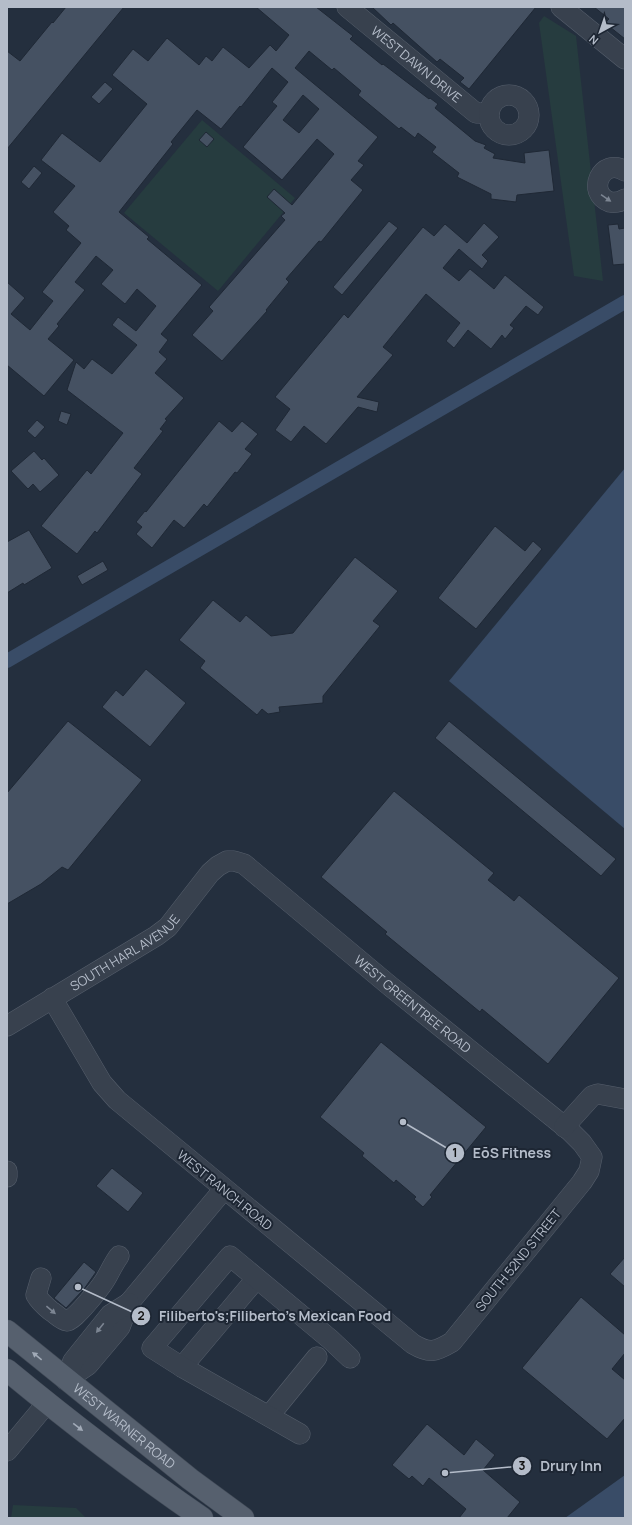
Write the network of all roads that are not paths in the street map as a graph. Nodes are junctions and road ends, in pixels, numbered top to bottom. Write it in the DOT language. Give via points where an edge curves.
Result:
graph roads {
  1 [pos="347,7"];
  2 [pos="561,7"];
  3 [pos="625,59"];
  4 [pos="489,113"];
  5 [pos="625,171"];
  6 [pos="625,199"];
  7 [pos="227,861"];
  8 [pos="52,998"];
  9 [pos="7,1026"];
  10 [pos="625,1099"];
  11 [pos="564,1127"];
  12 [pos="592,1157"];
  13 [pos="7,1171"];
  14 [pos="7,1177"];
  15 [pos="224,1189"];
  16 [pos="119,1256"];
  17 [pos="41,1278"];
  18 [pos="256,1279"];
  19 [pos="7,1331"];
  20 [pos="325,1347"];
  21 [pos="431,1351"];
  22 [pos="350,1358"];
  23 [pos="182,1367"];
  24 [pos="7,1370"];
  25 [pos="66,1380"];
  26 [pos="47,1403"];
  27 [pos="269,1416"];
  28 [pos="300,1434"];
  29 [pos="7,1451"];
  30 [pos="213,1496"];
  31 [pos="202,1518"];
  32 [pos="243,1518"];
  1 -- 4 [label="street, WEST DAWN DRIVE" via="476,113"];
  2 -- 3 [label="street"];
  5 -- 6 [label="street, one-way" via="617,168 607,169 600,176 597,186 600,195 608,201 618,202"];
  7 -- 8 [label="street, SOUTH HARL AVENUE" via="210,873 168,927"];
  7 -- 11 [label="street, WEST GREENTREE ROAD" via="244,864"];
  8 -- 9 [label="street, SOUTH HARL AVENUE"];
  8 -- 15 [label="street, WEST RANCH ROAD" via="102,1083 117,1100"];
  10 -- 11 [label="street" via="598,1094 592,1096"];
  11 -- 12 [label="street, WEST GREENTREE ROAD" via="582,1143"];
  12 -- 21 [label="street, SOUTH 52ND STREET" via="589,1171 582,1182 452,1342 439,1350"];
  13 -- 14 [label="street"];
  15 -- 21 [label="street, WEST RANCH ROAD" via="413,1344"];
  15 -- 25 [label="street" via="129,1303 110,1315 73,1361"];
  17 -- 16 [label="street, one-way" via="36,1295 39,1300 62,1320 72,1320 104,1281"];
  18 -- 20 [label="street"];
  18 -- 23 [label="street"];
  18 -- 23 [label="street" via="230,1256 152,1348"];
  25 -- 19 [label="main road, WEST WARNER ROAD, one-way"];
  20 -- 22 [label="street"];
  20 -- 27 [label="street"];
  23 -- 27 [label="street"];
  24 -- 26 [label="main road, WEST WARNER ROAD"];
  25 -- 30 [label="main road, WEST WARNER ROAD"];
  26 -- 29 [label="street"];
  26 -- 30 [label="main road" via="57,1398 73,1404 182,1489 199,1498"];
  26 -- 31 [label="main road, WEST WARNER ROAD, one-way"];
  27 -- 28 [label="street"];
  30 -- 32 [label="main road, WEST WARNER ROAD"];
}
